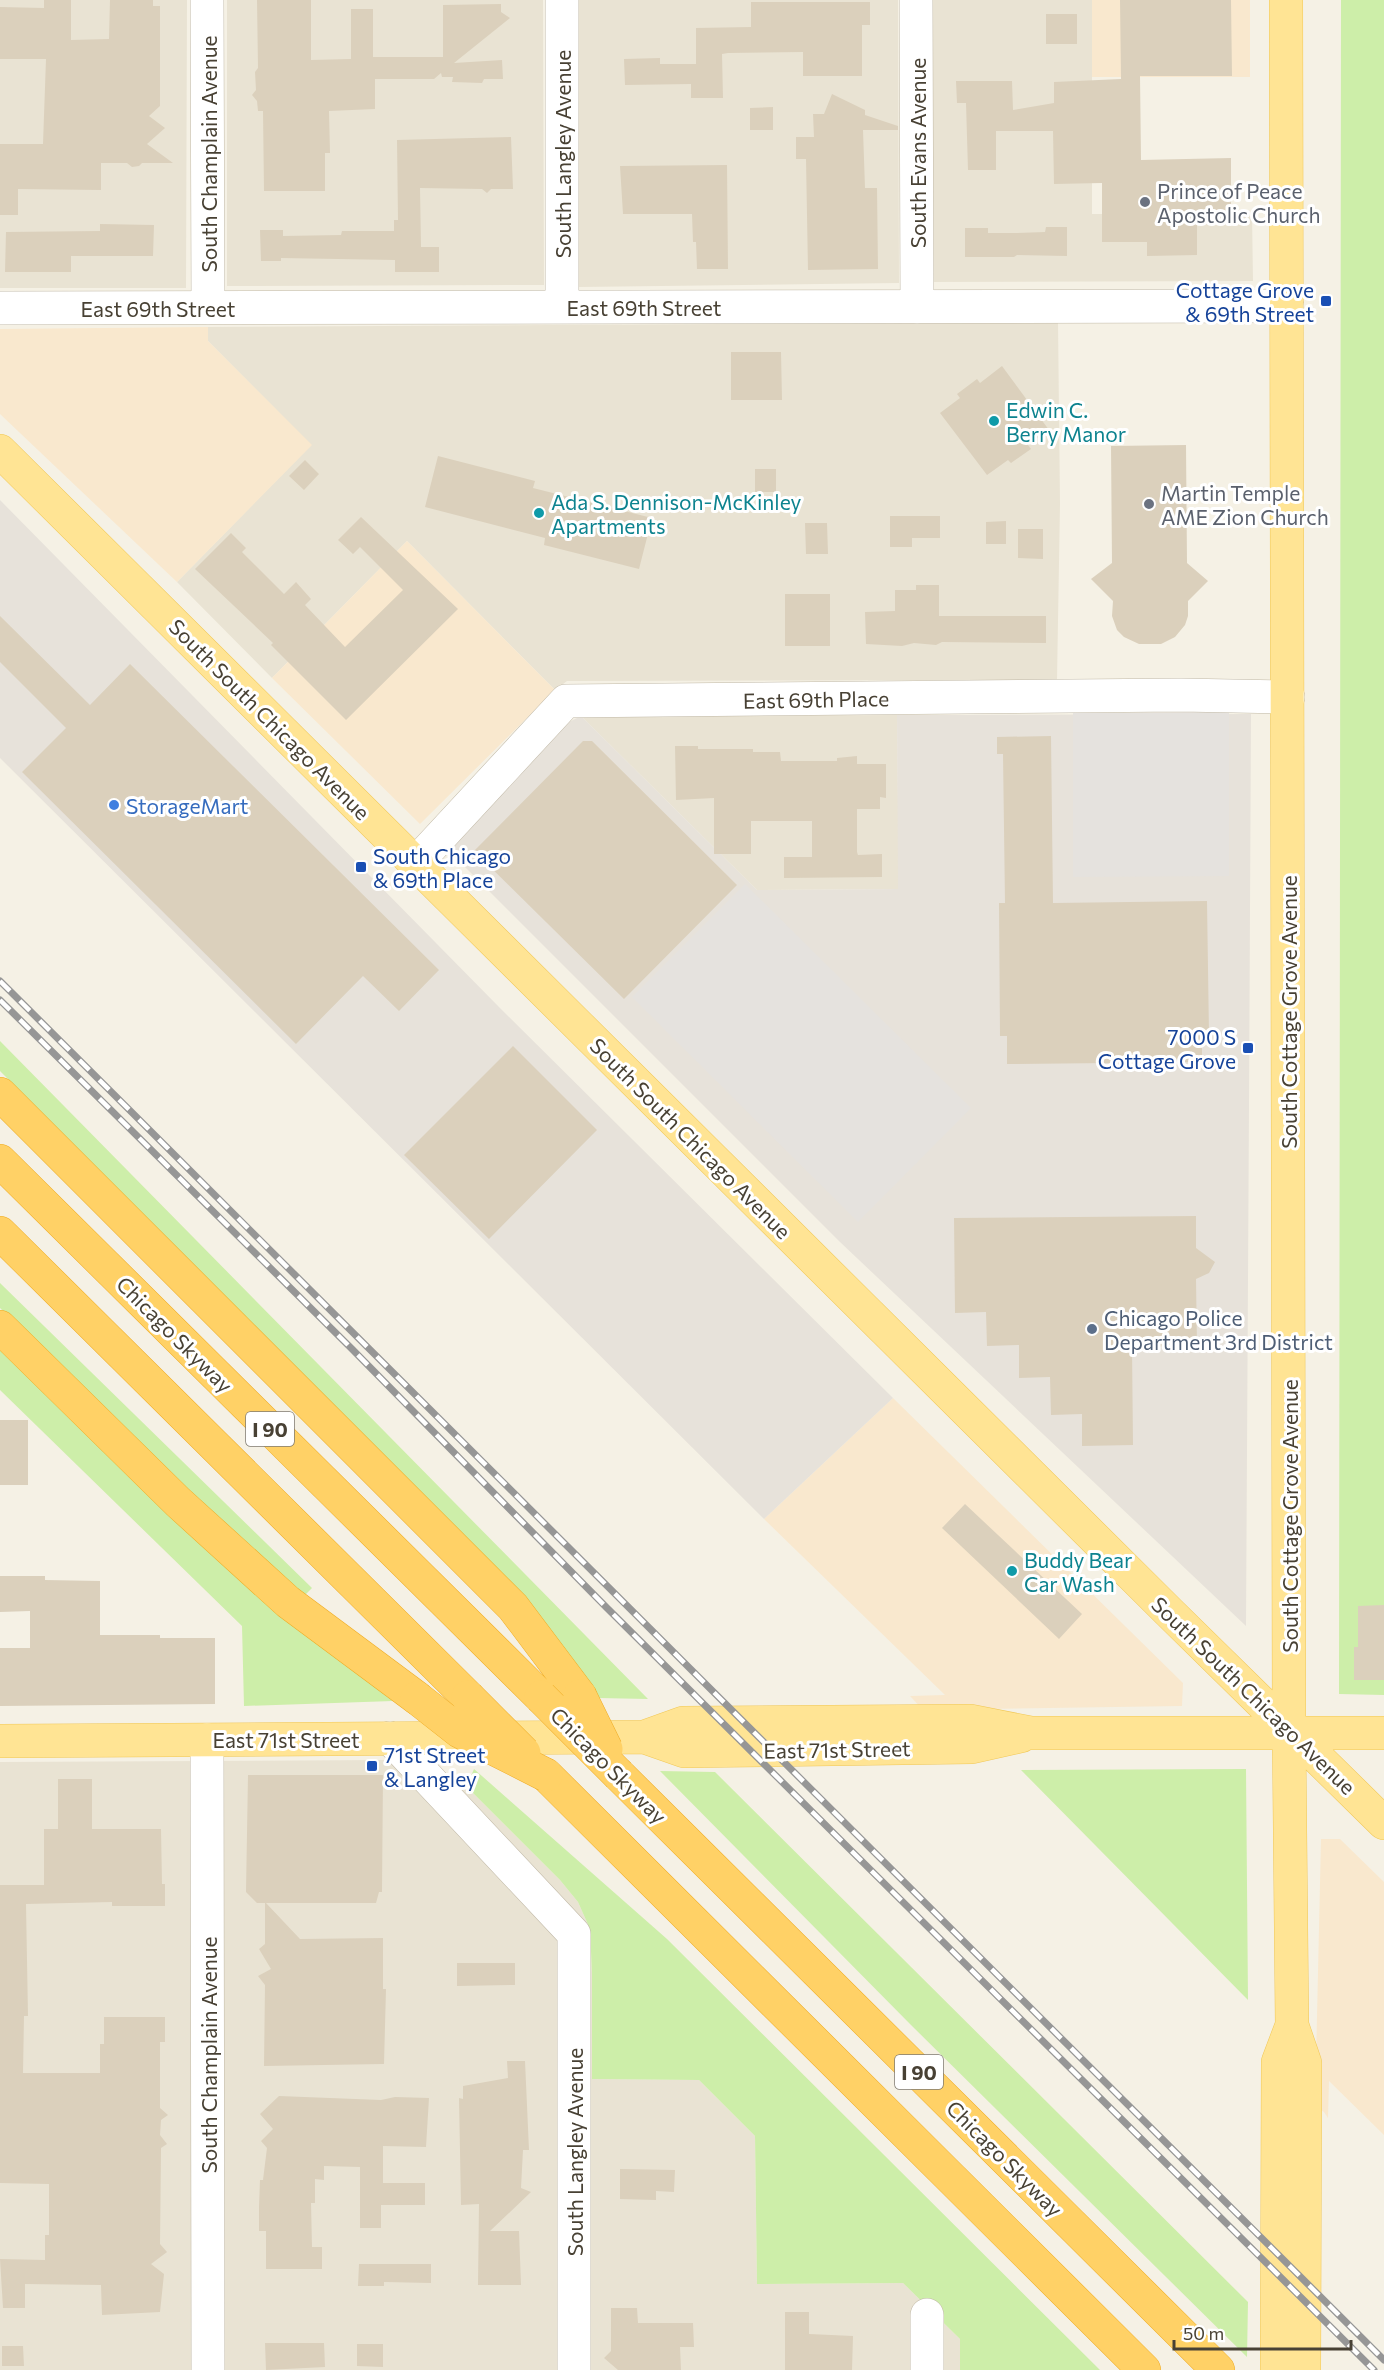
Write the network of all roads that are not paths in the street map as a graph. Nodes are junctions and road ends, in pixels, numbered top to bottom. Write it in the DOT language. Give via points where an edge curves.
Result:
graph roads {
  1 [pos="207,0"];
  2 [pos="562,0"];
  3 [pos="916,0"];
  4 [pos="1286,0"];
  5 [pos="1287,306"];
  6 [pos="562,307"];
  7 [pos="917,307"];
  8 [pos="0,308"];
  9 [pos="208,308"];
  10 [pos="0,451"];
  11 [pos="1288,697"];
  12 [pos="416,864"];
  13 [pos="0,1094"];
  14 [pos="0,1161"];
  15 [pos="0,1233"];
  16 [pos="0,1327"];
  17 [pos="1289,1731"];
  18 [pos="1384,1733"];
  19 [pos="390,1738"];
  20 [pos="207,1740"];
  21 [pos="0,1741"];
  22 [pos="620,1775"];
  23 [pos="546,1776"];
  24 [pos="1384,1823"];
  25 [pos="1292,2025"];
  26 [pos="927,2315"];
  27 [pos="208,2370"];
  28 [pos="574,2370"];
  29 [pos="927,2370"];
  30 [pos="1144,2370"];
  31 [pos="1218,2370"];
  32 [pos="1277,2370"];
  33 [pos="1304,2370"];
  1 -- 9 [label="street, South Champlain Avenue"];
  2 -- 6 [label="street, South Langley Avenue"];
  3 -- 7 [label="street, South Evans Avenue"];
  4 -- 5 [label="main road, South Cottage Grove Avenue"];
  5 -- 7 [label="street, East 69th Street"];
  5 -- 11 [label="main road, South Cottage Grove Avenue"];
  6 -- 7 [label="street, East 69th Street"];
  6 -- 9 [label="street, East 69th Street"];
  8 -- 9 [label="street, East 69th Street"];
  10 -- 12 [label="main road, South South Chicago Avenue"];
  11 -- 12 [label="street, East 69th Place" via="566,701"];
  11 -- 17 [label="main road, South Cottage Grove Avenue"];
  12 -- 17 [label="main road, South South Chicago Avenue"];
  13 -- 22 [label="highway, bridge" via="513,1606 580,1696"];
  14 -- 22 [label="highway, Chicago Skyway / I 90, bridge"];
  15 -- 23 [label="highway, I 90, bridge"];
  16 -- 23 [label="highway, bridge" via="178,1502 288,1602 459,1731"];
  17 -- 18 [label="main road, East 71st Street"];
  17 -- 19 [label="main road, East 71st Street" via="1031,1733 970,1721 683,1723 644,1737"];
  17 -- 24 [label="main road, South South Chicago Avenue"];
  17 -- 25 [label="main road, South Cottage Grove Avenue"];
  19 -- 20 [label="main road, East 71st Street"];
  19 -- 28 [label="street, South Langley Avenue" via="574,1934"];
  20 -- 21 [label="main road, East 71st Street"];
  20 -- 27 [label="street, South Champlain Avenue"];
  22 -- 31 [label="highway, Chicago Skyway / I 90"];
  23 -- 30 [label="highway, I 90"];
  25 -- 32 [label="main road, South Cottage Grove Avenue" via="1278,2062"];
  25 -- 33 [label="main road, South Cottage Grove Avenue" via="1305,2063"];
  26 -- 29 [label="street"];
}
